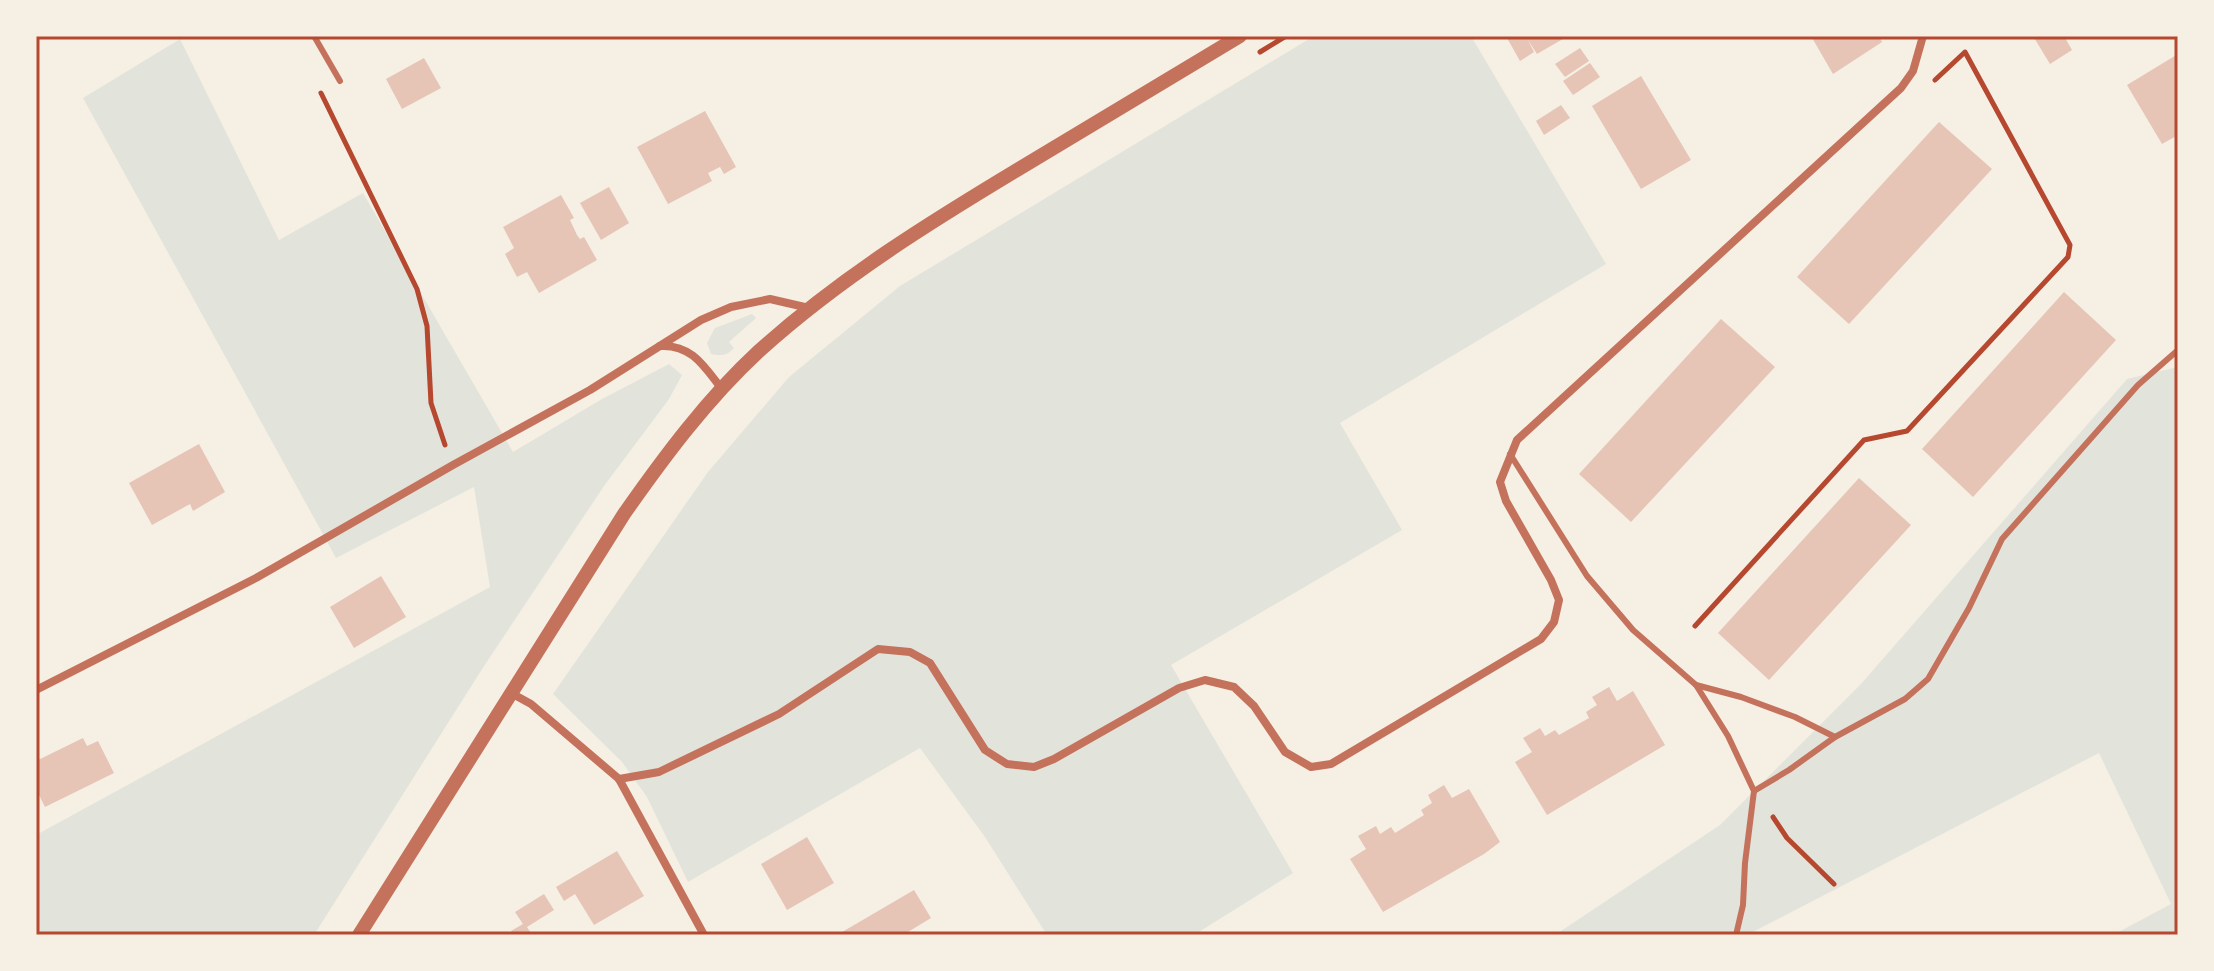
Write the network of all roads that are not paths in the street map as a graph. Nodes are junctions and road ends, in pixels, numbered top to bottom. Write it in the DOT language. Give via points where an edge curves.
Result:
graph roads {
  1 [pos="314,36"];
  2 [pos="1240,36"];
  3 [pos="1923,36"];
  4 [pos="340,81"];
  5 [pos="810,308"];
  6 [pos="655,346"];
  7 [pos="2178,350"];
  8 [pos="721,388"];
  9 [pos="1510,454"];
  10 [pos="1696,685"];
  11 [pos="36,690"];
  12 [pos="510,693"];
  13 [pos="1835,737"];
  14 [pos="619,779"];
  15 [pos="1754,791"];
  16 [pos="359,935"];
  17 [pos="704,935"];
  18 [pos="1736,935"];
  1 -- 4 [label="lane"];
  2 -- 5 [label="street" via="906,237"];
  3 -- 9 [label="street" via="1913,71 1901,88 1517,440"];
  5 -- 6 [label="street" via="770,299 731,307"];
  5 -- 8 [label="street"];
  6 -- 8 [label="street" via="689,351"];
  6 -- 11 [label="street" via="590,390 256,578"];
  7 -- 13 [label="lane" via="2138,385 2002,539 1928,679 1905,699"];
  8 -- 12 [label="street" via="624,514"];
  9 -- 10 [label="lane" via="1587,576 1633,630"];
  9 -- 14 [label="street" via="1500,482 1559,600 1554,622 1541,639 1331,764 1311,767 1285,752 1254,706 1234,687 1205,680 1179,688 1054,759 1034,767 1007,764 985,750 930,663 910,652 878,649 779,714 659,772"];
  10 -- 13 [label="lane" via="1795,717"];
  10 -- 15 [label="lane"];
  12 -- 14 [label="street" via="531,704"];
  12 -- 16 [label="street"];
  13 -- 15 [label="lane"];
  14 -- 17 [label="street"];
  15 -- 18 [label="lane"];
}
